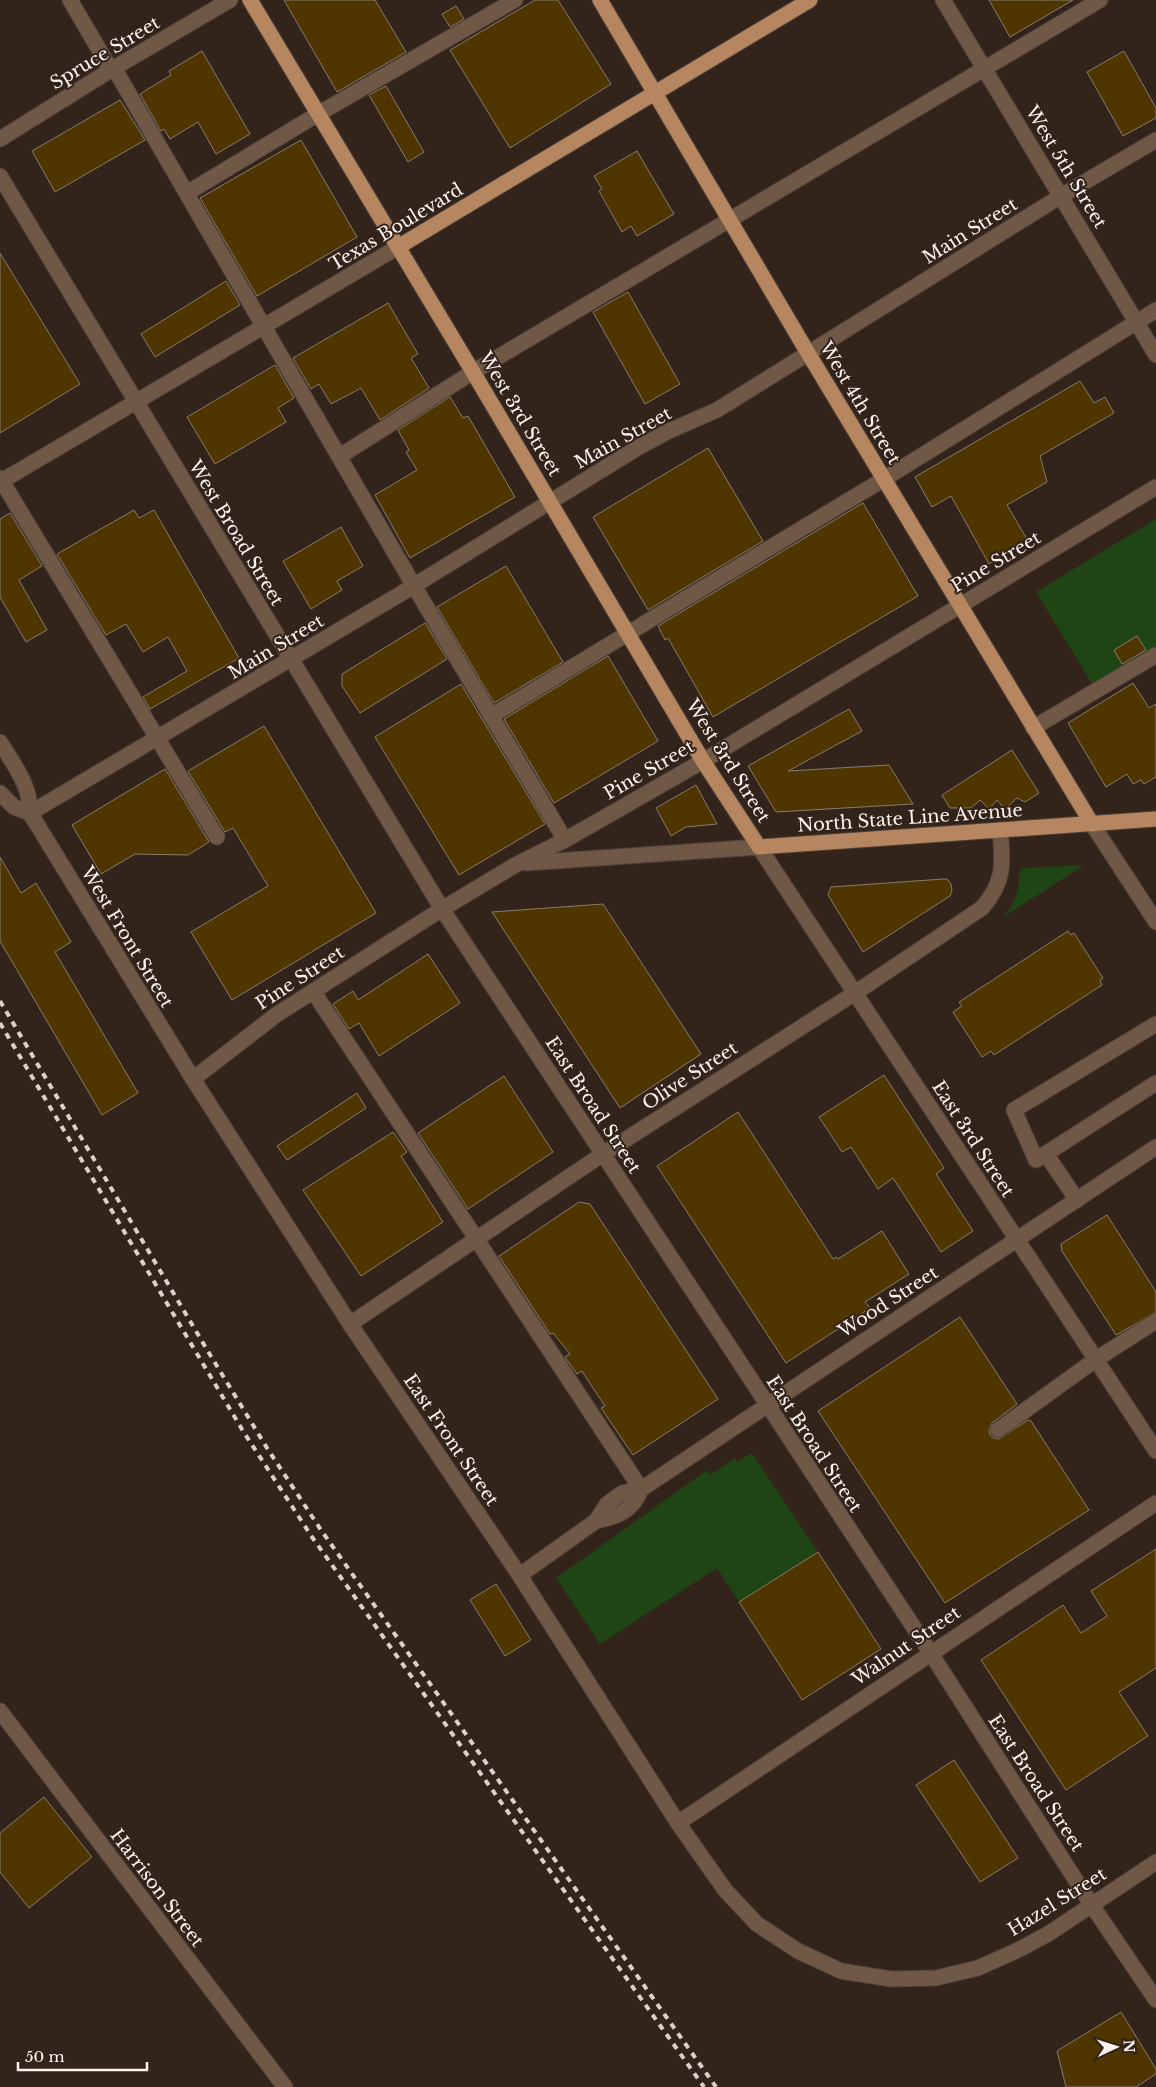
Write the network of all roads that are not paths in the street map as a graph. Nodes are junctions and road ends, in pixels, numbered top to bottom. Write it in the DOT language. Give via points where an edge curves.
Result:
graph roads {
  1 [pos="70,0"];
  2 [pos="230,0"];
  3 [pos="250,0"];
  4 [pos="516,0"];
  5 [pos="600,0"];
  6 [pos="810,0"];
  7 [pos="942,0"];
  8 [pos="1100,0"];
  9 [pos="985,68"];
  10 [pos="112,69"];
  11 [pos="656,93"];
  12 [pos="318,114"];
  13 [pos="0,139"];
  14 [pos="1156,140"];
  15 [pos="0,176"];
  16 [pos="187,193"];
  17 [pos="1061,196"];
  18 [pos="730,220"];
  19 [pos="398,247"];
  20 [pos="1156,310"];
  21 [pos="1136,322"];
  22 [pos="266,327"];
  23 [pos="808,353"];
  24 [pos="1156,355"];
  25 [pos="473,372"];
  26 [pos="136,400"];
  27 [pos="340,456"];
  28 [pos="884,479"];
  29 [pos="1,481"];
  30 [pos="1156,487"];
  31 [pos="550,501"];
  32 [pos="414,586"];
  33 [pos="960,606"];
  34 [pos="628,633"];
  35 [pos="1156,655"];
  36 [pos="290,660"];
  37 [pos="491,716"];
  38 [pos="1033,728"];
  39 [pos="158,738"];
  40 [pos="0,742"];
  41 [pos="703,761"];
  42 [pos="0,793"];
  43 [pos="30,814"];
  44 [pos="1156,819"];
  45 [pos="1092,824"];
  46 [pos="1000,830"];
  47 [pos="217,837"];
  48 [pos="565,840"];
  49 [pos="760,847"];
  50 [pos="517,864"];
  51 [pos="442,909"];
  52 [pos="1156,922"];
  53 [pos="313,991"];
  54 [pos="855,993"];
  55 [pos="1156,1024"];
  56 [pos="193,1079"];
  57 [pos="1156,1083"];
  58 [pos="1156,1147"];
  59 [pos="603,1154"];
  60 [pos="1046,1154"];
  61 [pos="1077,1200"];
  62 [pos="476,1239"];
  63 [pos="1016,1241"];
  64 [pos="1156,1321"];
  65 [pos="350,1324"];
  66 [pos="1095,1360"];
  67 [pos="766,1405"];
  68 [pos="998,1430"];
  69 [pos="1156,1451"];
  70 [pos="642,1489"];
  71 [pos="1156,1503"];
  72 [pos="520,1575"];
  73 [pos="930,1652"];
  74 [pos="0,1711"];
  75 [pos="678,1823"];
  76 [pos="1156,1862"];
  77 [pos="1092,1904"];
  78 [pos="1156,2000"];
  79 [pos="285,2087"];
  1 -- 10 [label="street"];
  2 -- 10 [label="street, Spruce Street"];
  3 -- 12 [label="main road, West 3rd Street"];
  4 -- 12 [label="street"];
  5 -- 11 [label="main road, West 4th Street"];
  6 -- 11 [label="main road, Texas Boulevard"];
  7 -- 9 [label="street, West 5th Street"];
  8 -- 9 [label="street"];
  9 -- 17 [label="street, West 5th Street"];
  9 -- 18 [label="street"];
  10 -- 13 [label="street, Spruce Street"];
  10 -- 16 [label="street"];
  11 -- 18 [label="main road, West 4th Street"];
  11 -- 19 [label="main road, Texas Boulevard"];
  12 -- 16 [label="street"];
  12 -- 19 [label="main road, West 3rd Street"];
  14 -- 17 [label="street, Main Street"];
  15 -- 26 [label="street, West Broad Street"];
  16 -- 22 [label="street"];
  17 -- 21 [label="street, West 5th Street"];
  17 -- 23 [label="street, Main Street"];
  18 -- 23 [label="main road, West 4th Street"];
  18 -- 25 [label="street"];
  19 -- 22 [label="street, Texas Boulevard"];
  19 -- 25 [label="main road, West 3rd Street"];
  20 -- 21 [label="street"];
  21 -- 24 [label="street, West 5th Street"];
  21 -- 28 [label="street"];
  22 -- 26 [label="street, Texas Boulevard"];
  22 -- 27 [label="street"];
  23 -- 28 [label="main road, West 4th Street"];
  23 -- 31 [label="street, Main Street" via="717,410 669,431"];
  25 -- 27 [label="street"];
  25 -- 31 [label="main road, West 3rd Street"];
  26 -- 29 [label="street, Texas Boulevard"];
  26 -- 36 [label="street, West Broad Street"];
  27 -- 32 [label="street"];
  28 -- 33 [label="main road, West 4th Street"];
  28 -- 34 [label="street"];
  29 -- 39 [label="street"];
  30 -- 33 [label="street, Pine Street"];
  31 -- 32 [label="street, Main Street"];
  31 -- 34 [label="main road, West 3rd Street"];
  32 -- 36 [label="street, Main Street"];
  32 -- 37 [label="street"];
  33 -- 38 [label="main road, West 4th Street"];
  33 -- 41 [label="street, Pine Street"];
  34 -- 37 [label="street"];
  34 -- 41 [label="main road, West 3rd Street"];
  35 -- 38 [label="street"];
  36 -- 39 [label="street, Main Street"];
  36 -- 51 [label="street, West Broad Street"];
  37 -- 48 [label="street"];
  38 -- 45 [label="main road, West 4th Street"];
  39 -- 43 [label="street, Main Street"];
  39 -- 47 [label="street"];
  40 -- 43 [label="street, West Front Street" via="26,786"];
  41 -- 48 [label="street, Pine Street"];
  41 -- 49 [label="main road, West 3rd Street"];
  42 -- 43 [label="street, West Front Street" via="14,807"];
  43 -- 56 [label="street, West Front Street"];
  44 -- 45 [label="main road, North State Line Avenue"];
  45 -- 46 [label="main road, North State Line Avenue"];
  45 -- 52 [label="street"];
  46 -- 49 [label="main road, North State Line Avenue"];
  46 -- 54 [label="street, Olive Street" via="1001,868 994,895 982,908"];
  48 -- 50 [label="street, Pine Street"];
  49 -- 50 [label="street, North State Line Avenue"];
  49 -- 54 [label="street, East 3rd Street"];
  50 -- 51 [label="street, Pine Street"];
  51 -- 53 [label="street, Pine Street"];
  51 -- 59 [label="street, East Broad Street"];
  53 -- 56 [label="street, Pine Street" via="276,1015"];
  53 -- 62 [label="street"];
  54 -- 59 [label="street, Olive Street"];
  54 -- 63 [label="street, East 3rd Street"];
  55 -- 60 [label="street" via="1014,1110 1036,1160"];
  56 -- 65 [label="street, East Front Street"];
  57 -- 60 [label="street"];
  58 -- 61 [label="street, Wood Street"];
  59 -- 62 [label="street, Olive Street"];
  59 -- 67 [label="street, East Broad Street"];
  60 -- 61 [label="street"];
  61 -- 63 [label="street, Wood Street"];
  62 -- 65 [label="street, Olive Street"];
  62 -- 70 [label="street"];
  63 -- 66 [label="street, East 3rd Street"];
  63 -- 67 [label="street, Wood Street"];
  64 -- 66 [label="street"];
  65 -- 72 [label="street, East Front Street"];
  66 -- 68 [label="street"];
  66 -- 69 [label="street, East 3rd Street"];
  67 -- 70 [label="street, Wood Street"];
  67 -- 73 [label="street, East Broad Street"];
  70 -- 72 [label="street, Wood Street" via="622,1493 607,1504 596,1521"];
  71 -- 73 [label="street, Walnut Street"];
  72 -- 75 [label="street, East Front Street"];
  73 -- 75 [label="street, Walnut Street"];
  73 -- 77 [label="street, East Broad Street"];
  74 -- 79 [label="street, Harrison Street"];
  75 -- 77 [label="street, Hazel Street" via="725,1890 758,1924 798,1951 842,1971 900,1978 936,1978 978,1968 1048,1934"];
  76 -- 77 [label="street, Hazel Street"];
  77 -- 78 [label="street, East Broad Street"];
}
